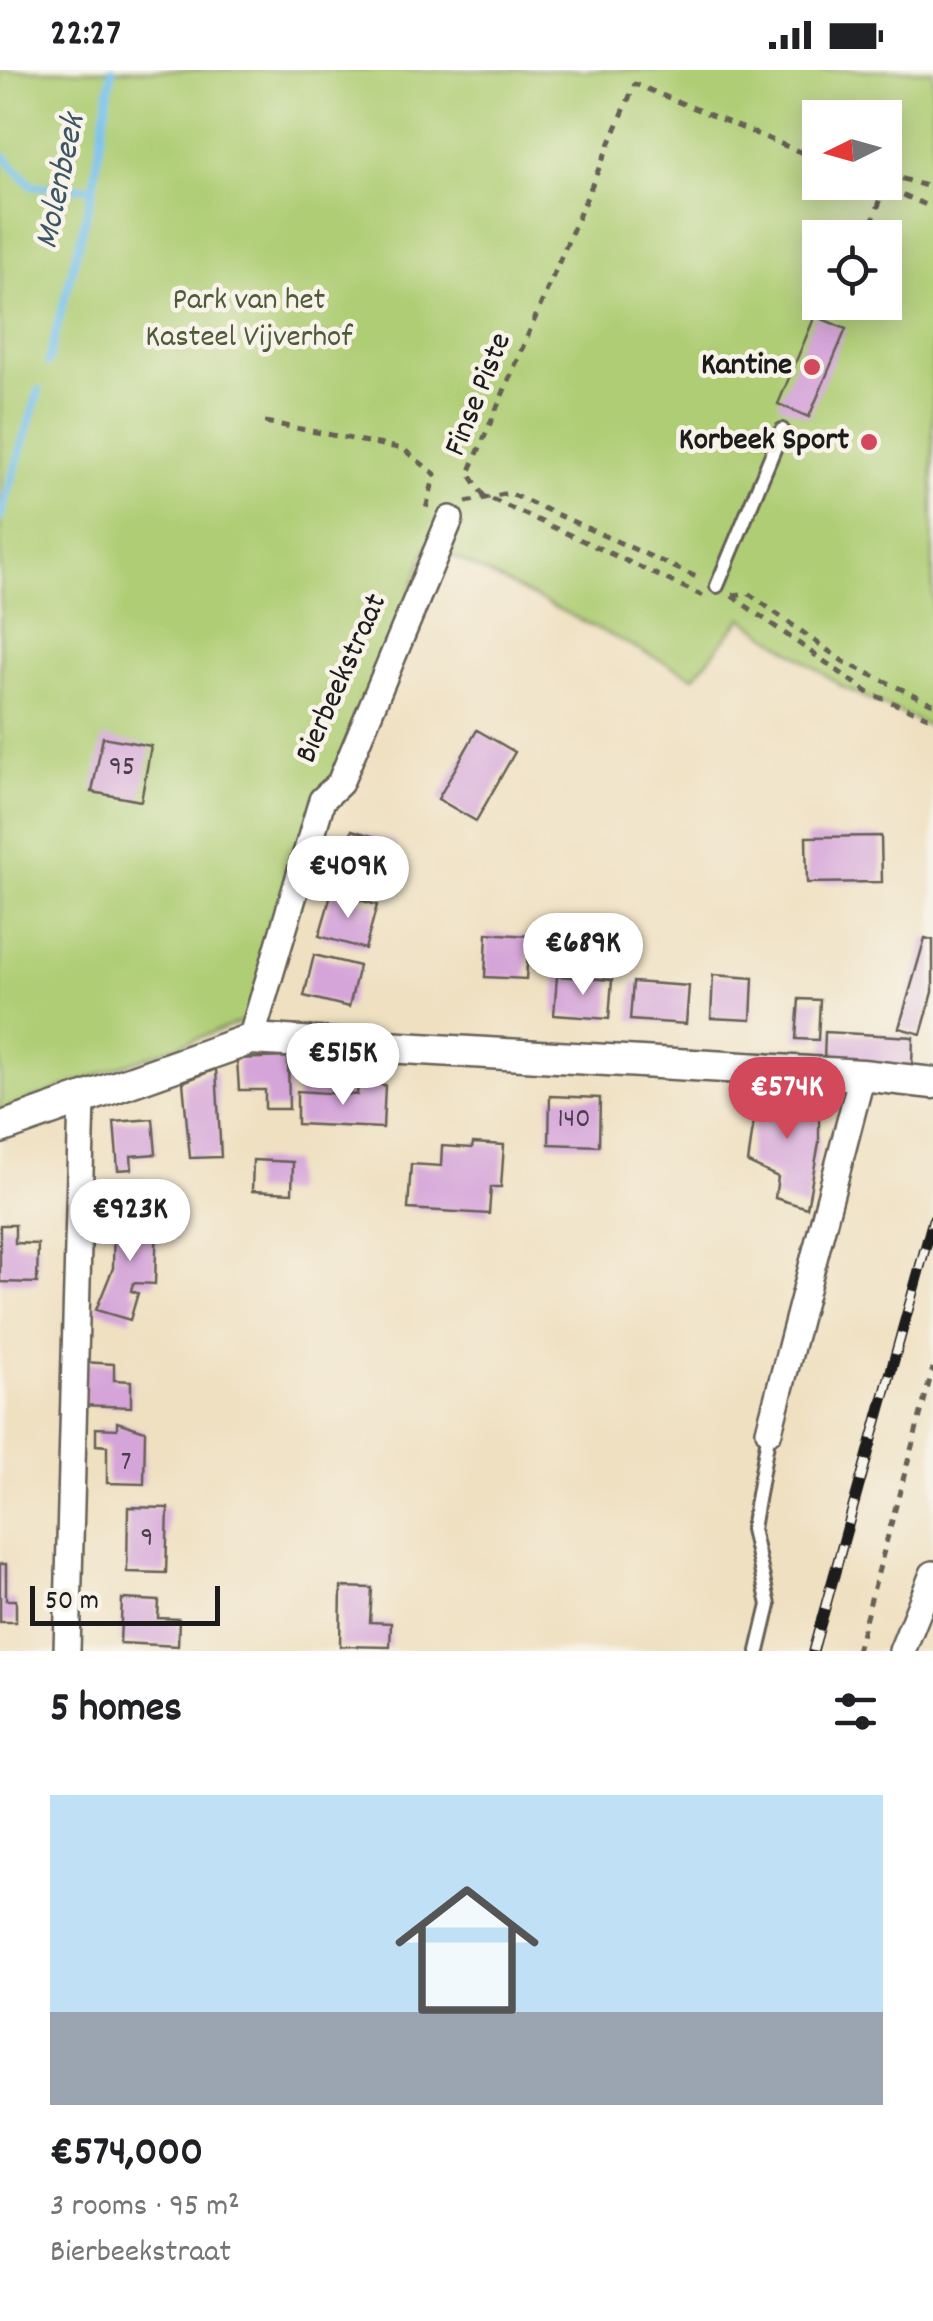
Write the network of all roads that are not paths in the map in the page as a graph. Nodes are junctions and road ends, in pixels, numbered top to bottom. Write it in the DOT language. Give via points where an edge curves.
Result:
graph roads {
  1 [pos="782,430"];
  2 [pos="450,519"];
  3 [pos="715,594"];
  4 [pos="251,1038"];
  5 [pos="862,1075"];
  6 [pos="933,1083"];
  7 [pos="82,1099"];
  8 [pos="0,1128"];
  9 [pos="769,1431"];
  10 [pos="933,1574"];
  11 [pos="68,1651"];
  12 [pos="758,1651"];
  13 [pos="902,1651"];
  1 -- 3 [label="lane"];
  2 -- 4 [label="street, Bierbeekstraat" via="340,782 322,800"];
  4 -- 5 [label="street"];
  4 -- 7 [label="street"];
  5 -- 6 [label="street"];
  5 -- 9 [label="street"];
  7 -- 8 [label="street"];
  7 -- 11 [label="street"];
  9 -- 12 [label="lane" via="752,1529 770,1605"];
  10 -- 13 [label="street"];
}
